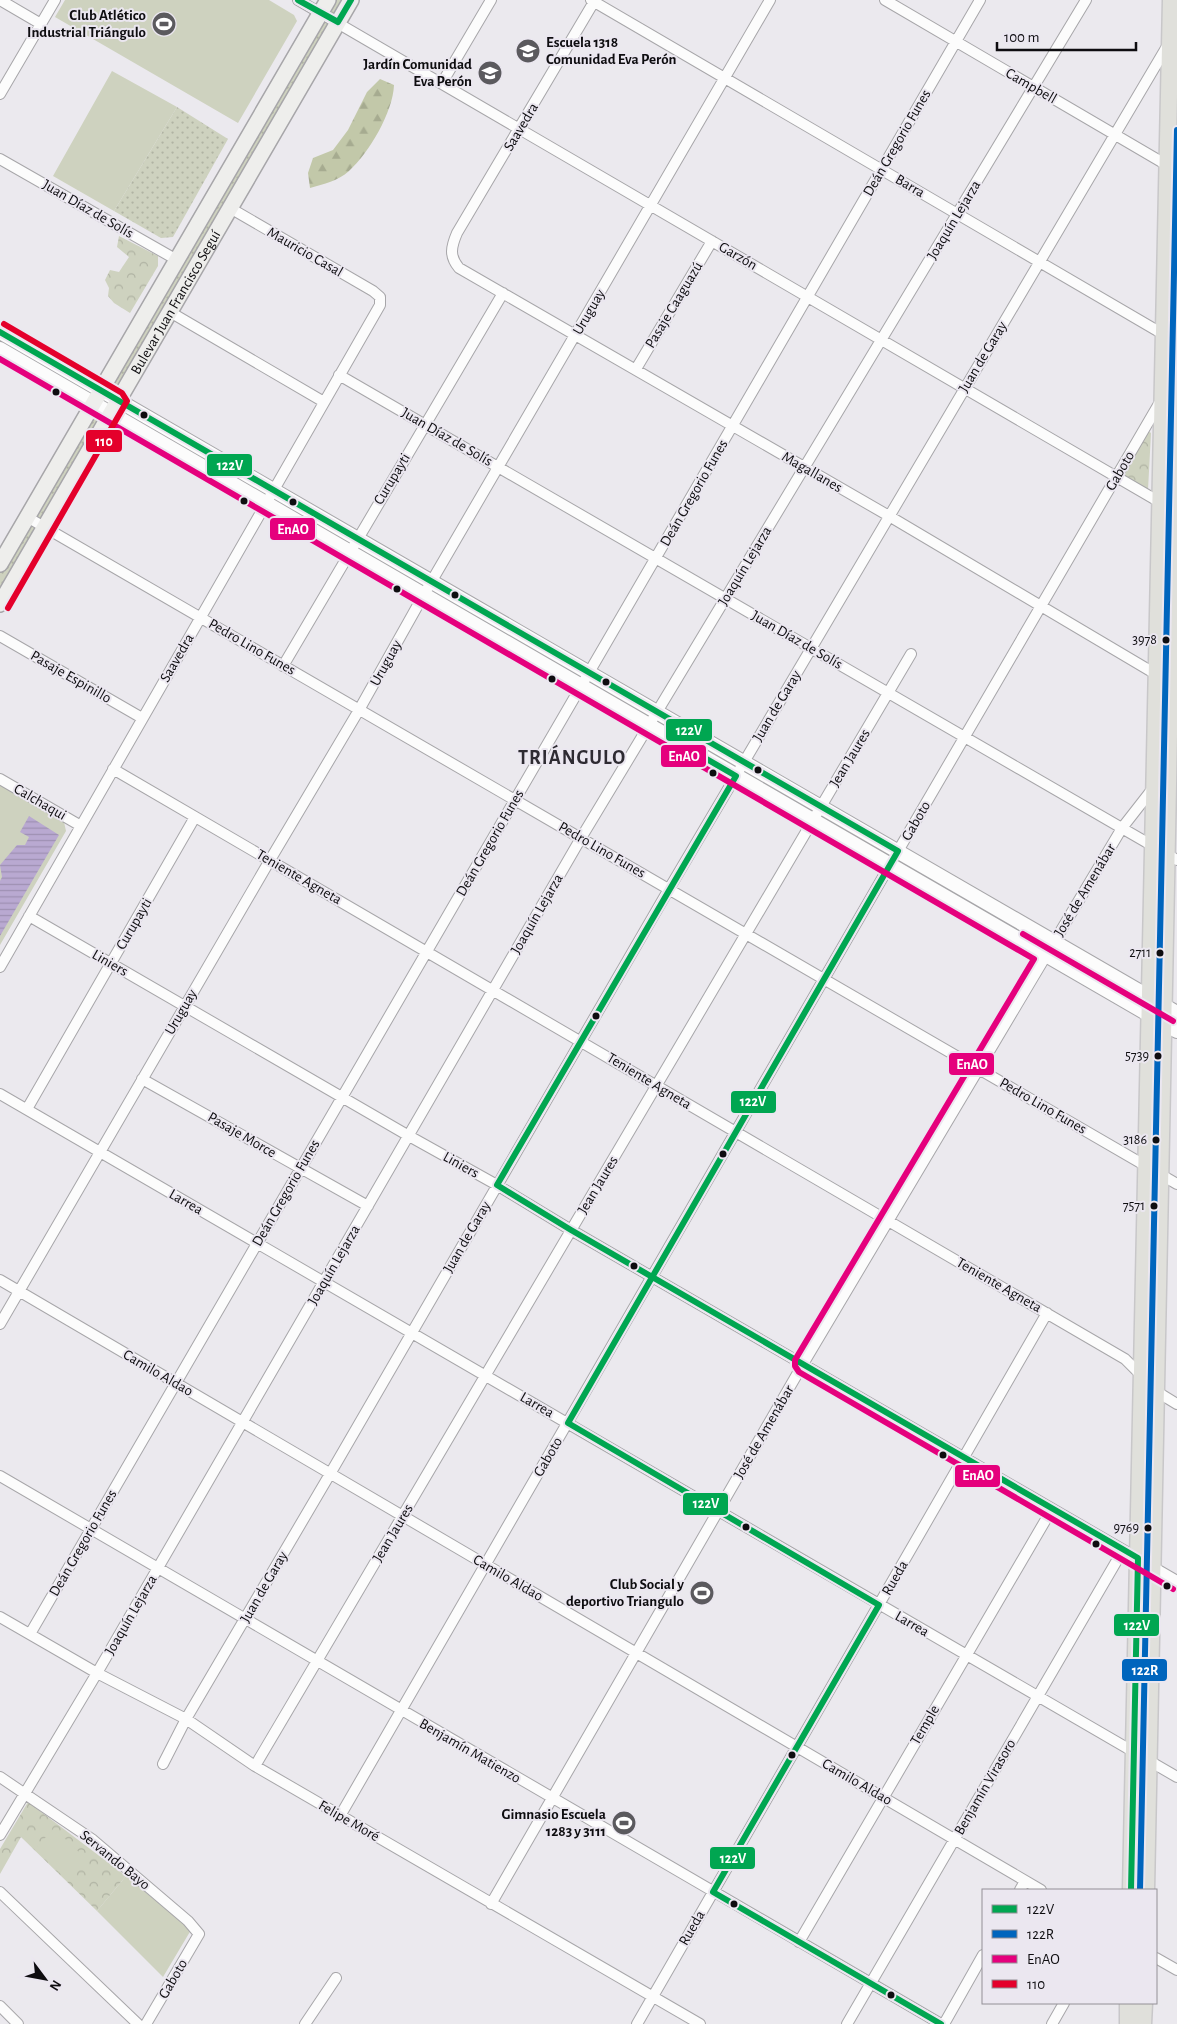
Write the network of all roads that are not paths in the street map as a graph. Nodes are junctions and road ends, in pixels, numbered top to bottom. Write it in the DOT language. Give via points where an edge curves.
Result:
graph roads {
  1 [pos="0,0"];
  2 [pos="55,0"];
  3 [pos="298,0"];
  4 [pos="351,0"];
  5 [pos="491,0"];
  6 [pos="770,0"];
  7 [pos="885,0"];
  8 [pos="980,0"];
  9 [pos="1086,0"];
  10 [pos="1172,0"];
  11 [pos="593,1"];
  12 [pos="324,6"];
  13 [pos="338,22"];
  14 [pos="41,24"];
  15 [pos="1170,40"];
  16 [pos="956,42"];
  17 [pos="724,78"];
  18 [pos="442,83"];
  19 [pos="1034,87"];
  20 [pos="0,94"];
  21 [pos="520,128"];
  22 [pos="1115,135"];
  23 [pos="0,159"];
  24 [pos="1172,168"];
  25 [pos="882,170"];
  26 [pos="651,205"];
  27 [pos="230,208"];
  28 [pos="957,214"];
  29 [pos="712,241"];
  30 [pos="451,255"];
  31 [pos="177,260"];
  32 [pos="1040,262"];
  33 [pos="503,293"];
  34 [pos="380,296"];
  35 [pos="808,297"];
  36 [pos="170,312"];
  37 [pos="0,332"];
  38 [pos="576,334"];
  39 [pos="1174,338"];
  40 [pos="882,340"];
  41 [pos="0,349"];
  42 [pos="636,369"];
  43 [pos="1177,370"];
  44 [pos="339,375"];
  45 [pos="965,388"];
  46 [pos="100,391"];
  47 [pos="1163,398"];
  48 [pos="118,401"];
  49 [pos="324,402"];
  50 [pos="93,404"];
  51 [pos="110,415"];
  52 [pos="425,425"];
  53 [pos="733,426"];
  54 [pos="498,467"];
  55 [pos="804,467"];
  56 [pos="1117,477"];
  57 [pos="273,491"];
  58 [pos="265,504"];
  59 [pos="1171,509"];
  60 [pos="889,516"];
  61 [pos="27,517"];
  62 [pos="45,527"];
  63 [pos="357,539"];
  64 [pos="349,552"];
  65 [pos="656,558"];
  66 [pos="0,564"];
  67 [pos="431,582"];
  68 [pos="423,596"];
  69 [pos="725,599"];
  70 [pos="0,604"];
  71 [pos="1042,605"];
  72 [pos="200,618"];
  73 [pos="0,636"];
  74 [pos="811,648"];
  75 [pos="911,654"];
  76 [pos="283,666"];
  77 [pos="589,673"];
  78 [pos="1168,681"];
  79 [pos="581,687"];
  80 [pos="888,693"];
  81 [pos="359,710"];
  82 [pos="657,712"];
  83 [pos="142,718"];
  84 [pos="649,726"];
  85 [pos="965,737"];
  86 [pos="744,762"];
  87 [pos="114,769"];
  88 [pos="736,776"];
  89 [pos="0,779"];
  90 [pos="1154,787"];
  91 [pos="515,800"];
  92 [pos="821,807"];
  93 [pos="195,817"];
  94 [pos="813,821"];
  95 [pos="81,826"];
  96 [pos="1122,828"];
  97 [pos="581,838"];
  98 [pos="898,851"];
  99 [pos="1165,853"];
  100 [pos="270,860"];
  101 [pos="890,865"];
  102 [pos="669,889"];
  103 [pos="29,916"];
  104 [pos="746,934"];
  105 [pos="1055,942"];
  106 [pos="427,952"];
  107 [pos="1046,956"];
  108 [pos="111,964"];
  109 [pos="0,967"];
  110 [pos="824,979"];
  111 [pos="493,990"];
  112 [pos="1163,1004"];
  113 [pos="184,1006"];
  114 [pos="1163,1023"];
  115 [pos="582,1041"];
  116 [pos="979,1069"];
  117 [pos="142,1078"];
  118 [pos="657,1086"];
  119 [pos="0,1094"];
  120 [pos="342,1098"];
  121 [pos="27,1109"];
  122 [pos="736,1132"];
  123 [pos="408,1136"];
  124 [pos="100,1152"];
  125 [pos="301,1168"];
  126 [pos="1153,1170"];
  127 [pos="1177,1184"];
  128 [pos="497,1185"];
  129 [pos="368,1206"];
  130 [pos="888,1221"];
  131 [pos="571,1230"];
  132 [pos="257,1243"];
  133 [pos="652,1277"];
  134 [pos="0,1280"];
  135 [pos="324,1282"];
  136 [pos="19,1292"];
  137 [pos="1048,1313"];
  138 [pos="0,1324"];
  139 [pos="411,1332"];
  140 [pos="803,1364"];
  141 [pos="1142,1375"];
  142 [pos="486,1376"];
  143 [pos="176,1383"];
  144 [pos="1156,1392"];
  145 [pos="1177,1404"];
  146 [pos="243,1422"];
  147 [pos="568,1423"];
  148 [pos="964,1458"];
  149 [pos="330,1474"];
  150 [pos="0,1476"];
  151 [pos="1052,1509"];
  152 [pos="718,1511"];
  153 [pos="403,1516"];
  154 [pos="91,1529"];
  155 [pos="1123,1550"];
  156 [pos="1138,1558"];
  157 [pos="486,1565"];
  158 [pos="1152,1567"];
  159 [pos="158,1568"];
  160 [pos="1177,1581"];
  161 [pos="879,1605"];
  162 [pos="0,1617"];
  163 [pos="245,1619"];
  164 [pos="30,1634"];
  165 [pos="636,1653"];
  166 [pos="966,1655"];
  167 [pos="317,1662"];
  168 [pos="97,1673"];
  169 [pos="1038,1696"];
  170 [pos="402,1710"];
  171 [pos="186,1719"];
  172 [pos="797,1747"];
  173 [pos="1133,1752"];
  174 [pos="1148,1760"];
  175 [pos="163,1764"];
  176 [pos="256,1766"];
  177 [pos="0,1777"];
  178 [pos="1177,1777"];
  179 [pos="26,1793"];
  180 [pos="552,1798"];
  181 [pos="883,1798"];
  182 [pos="340,1816"];
  183 [pos="0,1835"];
  184 [pos="954,1840"];
  185 [pos="1023,1886"];
  186 [pos="1036,1889"];
  187 [pos="1131,1889"];
  188 [pos="1146,1889"];
  189 [pos="0,1892"];
  190 [pos="713,1892"];
  191 [pos="491,1904"];
  192 [pos="199,1934"];
  193 [pos="799,1942"];
  194 [pos="982,1957"];
  195 [pos="1157,1959"];
  196 [pos="1177,1970"];
  197 [pos="336,1978"];
  198 [pos="871,1984"];
  199 [pos="652,1998"];
  200 [pos="1063,2004"];
  201 [pos="1128,2004"];
  202 [pos="1144,2004"];
  203 [pos="0,2006"];
  204 [pos="18,2024"];
  205 [pos="138,2024"];
  206 [pos="146,2024"];
  207 [pos="305,2024"];
  208 [pos="637,2024"];
  209 [pos="700,2024"];
  210 [pos="847,2024"];
  211 [pos="942,2024"];
  212 [pos="1052,2024"];
  213 [pos="1128,2024"];
  214 [pos="1143,2024"];
  1 -- 14 [label="street"];
  2 -- 14 [label="street"];
  3 -- 12 [label="street, Garzón"];
  4 -- 13 [label="main road, Bulevar Juan Francisco Seguí"];
  5 -- 18 [label="street"];
  6 -- 17 [label="street, Uruguay"];
  7 -- 16 [label="street, Campbell"];
  8 -- 16 [label="street, Deán Gregorio Funes"];
  9 -- 19 [label="street, Joaquín Lejarza"];
  10 -- 15 [label="main road"];
  11 -- 17 [label="street, Barra"];
  11 -- 21 [label="street, Saavedra"];
  12 -- 13 [label="street, Garzón"];
  12 -- 31 [label="main road, Bulevar Juan Francisco Seguí"];
  13 -- 18 [label="street, Garzón"];
  13 -- 27 [label="main road, Bulevar Juan Francisco Seguí"];
  14 -- 20 [label="street"];
  15 -- 22 [label="street, Juan de Garay"];
  15 -- 24 [label="main road"];
  16 -- 19 [label="street, Campbell"];
  16 -- 25 [label="street, Deán Gregorio Funes"];
  17 -- 25 [label="street, Barra"];
  17 -- 26 [label="street, Uruguay"];
  18 -- 21 [label="street, Garzón"];
  19 -- 22 [label="street, Campbell"];
  19 -- 28 [label="street, Joaquín Lejarza"];
  21 -- 26 [label="street, Garzón"];
  21 -- 30 [label="street, Saavedra" via="457,234"];
  22 -- 24 [label="street, Campbell"];
  22 -- 32 [label="street, Juan de Garay"];
  23 -- 31 [label="street, Juan Díaz de Solís"];
  24 -- 39 [label="main road"];
  25 -- 28 [label="street, Barra"];
  25 -- 35 [label="street, Deán Gregorio Funes"];
  26 -- 29 [label="street, Garzón"];
  26 -- 38 [label="street, Uruguay"];
  27 -- 34 [label="street, Mauricio Casal"];
  27 -- 36 [label="main road, Bulevar Juan Francisco Seguí"];
  28 -- 32 [label="street, Barra"];
  28 -- 40 [label="street, Joaquín Lejarza"];
  29 -- 35 [label="street, Garzón"];
  29 -- 42 [label="street, Pasaje Caaguazú"];
  30 -- 33 [label="street, Magallanes" via="459,268"];
  31 -- 46 [label="main road, Bulevar Juan Francisco Seguí"];
  32 -- 39 [label="street, Barra"];
  32 -- 45 [label="street, Juan de Garay"];
  33 -- 38 [label="street, Magallanes"];
  33 -- 52 [label="street, Curupayti"];
  34 -- 44 [label="street, Saavedra" via="380,305"];
  35 -- 40 [label="street, Garzón"];
  35 -- 53 [label="street, Deán Gregorio Funes"];
  36 -- 48 [label="main road, Bulevar Juan Francisco Seguí"];
  36 -- 49 [label="street"];
  37 -- 46 [label="street"];
  38 -- 42 [label="street, Magallanes"];
  38 -- 54 [label="street, Uruguay"];
  39 -- 43 [label="main road"];
  39 -- 47 [label="main road"];
  40 -- 45 [label="street, Garzón"];
  40 -- 55 [label="street, Joaquín Lejarza"];
  41 -- 50 [label="street"];
  42 -- 53 [label="street, Magallanes"];
  43 -- 59 [label="main road"];
  44 -- 49 [label="street, Saavedra"];
  44 -- 52 [label="street, Juan Díaz de Solís"];
  45 -- 56 [label="street, Garzón"];
  45 -- 60 [label="street, Juan de Garay"];
  46 -- 48 [label="street"];
  46 -- 50 [label="main road, Bulevar Juan Francisco Seguí"];
  47 -- 56 [label="street, Gaboto"];
  47 -- 59 [label="main road"];
  48 -- 51 [label="main road, Bulevar Juan Francisco Seguí"];
  48 -- 57 [label="street"];
  49 -- 57 [label="street, Saavedra"];
  50 -- 51 [label="street"];
  50 -- 61 [label="main road, Bulevar Juan Francisco Seguí"];
  51 -- 58 [label="street"];
  51 -- 62 [label="main road, Bulevar Juan Francisco Seguí"];
  52 -- 54 [label="street, Juan Díaz de Solís"];
  52 -- 63 [label="street, Curupayti"];
  53 -- 55 [label="street, Magallanes"];
  53 -- 65 [label="street, Deán Gregorio Funes"];
  54 -- 65 [label="street, Juan Díaz de Solís"];
  54 -- 67 [label="street, Uruguay"];
  55 -- 60 [label="street, Magallanes"];
  55 -- 69 [label="street, Joaquín Lejarza"];
  56 -- 59 [label="street, Garzón"];
  56 -- 71 [label="street, Gaboto"];
  57 -- 58 [label="street, Saavedra"];
  57 -- 63 [label="street"];
  58 -- 64 [label="street"];
  58 -- 72 [label="street, Saavedra"];
  59 -- 78 [label="main road"];
  60 -- 71 [label="street, Magallanes"];
  60 -- 74 [label="street, Juan de Garay"];
  61 -- 62 [label="street, Pedro Lino Funes"];
  61 -- 66 [label="main road, Bulevar Juan Francisco Seguí"];
  62 -- 70 [label="main road, Bulevar Juan Francisco Seguí"];
  62 -- 72 [label="street, Pedro Lino Funes"];
  63 -- 64 [label="street, Curupayti"];
  63 -- 67 [label="street"];
  64 -- 68 [label="street"];
  64 -- 76 [label="street, Curupayti"];
  65 -- 69 [label="street, Juan Díaz de Solís"];
  65 -- 77 [label="street, Deán Gregorio Funes"];
  67 -- 68 [label="street, Uruguay"];
  67 -- 77 [label="street"];
  68 -- 79 [label="street"];
  68 -- 81 [label="street, Uruguay"];
  69 -- 74 [label="street, Juan Díaz de Solís"];
  69 -- 82 [label="street, Joaquín Lejarza"];
  71 -- 78 [label="street, Magallanes"];
  71 -- 85 [label="street, Gaboto"];
  72 -- 76 [label="street, Pedro Lino Funes"];
  72 -- 83 [label="street, Saavedra"];
  73 -- 83 [label="street, Pasaje Espinillo"];
  74 -- 80 [label="street, Juan Díaz de Solís"];
  74 -- 86 [label="street, Juan de Garay"];
  75 -- 80 [label="street, Jean Jaures"];
  76 -- 81 [label="street, Pedro Lino Funes"];
  77 -- 79 [label="street, Deán Gregorio Funes"];
  77 -- 82 [label="street"];
  78 -- 90 [label="main road"];
  78 -- 99 [label="main road"];
  79 -- 84 [label="street"];
  79 -- 91 [label="street, Deán Gregorio Funes"];
  80 -- 85 [label="street, Juan Díaz de Solís"];
  80 -- 92 [label="street, Jean Jaures"];
  81 -- 91 [label="street, Pedro Lino Funes"];
  81 -- 100 [label="street, Uruguay"];
  82 -- 84 [label="street, Joaquín Lejarza"];
  82 -- 86 [label="street"];
  83 -- 87 [label="street, Saavedra"];
  84 -- 88 [label="street"];
  84 -- 97 [label="street, Joaquín Lejarza"];
  85 -- 96 [label="street, Juan Díaz de Solís"];
  85 -- 98 [label="street, Gaboto"];
  86 -- 88 [label="street, Juan de Garay"];
  86 -- 92 [label="street"];
  87 -- 93 [label="street, Teniente Agneta"];
  87 -- 95 [label="street, Saavedra"];
  88 -- 94 [label="street"];
  88 -- 102 [label="street, Juan de Garay"];
  89 -- 95 [label="street, Calchaqui"];
  90 -- 96 [label="street, José de Amenábar"];
  90 -- 99 [label="main road"];
  91 -- 97 [label="street, Pedro Lino Funes"];
  91 -- 106 [label="street, Deán Gregorio Funes"];
  92 -- 94 [label="street, Jean Jaures"];
  92 -- 98 [label="street"];
  93 -- 100 [label="street, Teniente Agneta"];
  93 -- 108 [label="street, Curupayti"];
  94 -- 101 [label="street"];
  94 -- 104 [label="street, Jean Jaures"];
  95 -- 103 [label="street, Saavedra"];
  96 -- 99 [label="street, Juan Díaz de Solís"];
  96 -- 105 [label="street, José de Amenábar"];
  97 -- 102 [label="street, Pedro Lino Funes"];
  97 -- 111 [label="street, Joaquín Lejarza"];
  98 -- 101 [label="street, Gaboto"];
  98 -- 105 [label="street"];
  99 -- 112 [label="main road"];
  100 -- 106 [label="street, Teniente Agneta"];
  100 -- 113 [label="street, Uruguay"];
  101 -- 107 [label="street"];
  101 -- 110 [label="street, Gaboto"];
  102 -- 104 [label="street, Pedro Lino Funes"];
  102 -- 115 [label="street, Juan de Garay"];
  103 -- 108 [label="street, Liniers"];
  103 -- 109 [label="street, Saavedra"];
  104 -- 110 [label="street, Pedro Lino Funes"];
  104 -- 118 [label="street, Jean Jaures"];
  105 -- 107 [label="street, José de Amenábar"];
  105 -- 112 [label="street"];
  106 -- 111 [label="street, Teniente Agneta"];
  106 -- 120 [label="street, Deán Gregorio Funes"];
  107 -- 114 [label="street"];
  107 -- 116 [label="street, José de Amenábar"];
  108 -- 113 [label="street, Liniers"];
  108 -- 121 [label="street, Curupayti"];
  110 -- 116 [label="street, Pedro Lino Funes"];
  110 -- 122 [label="street, Gaboto"];
  111 -- 115 [label="street, Teniente Agneta"];
  111 -- 123 [label="street, Joaquín Lejarza"];
  112 -- 114 [label="main road"];
  113 -- 117 [label="street, Uruguay"];
  113 -- 120 [label="street, Liniers"];
  114 -- 126 [label="main road"];
  115 -- 118 [label="street, Teniente Agneta"];
  115 -- 128 [label="street, Juan de Garay"];
  116 -- 126 [label="street, Pedro Lino Funes"];
  116 -- 130 [label="street, José de Amenábar"];
  117 -- 124 [label="street, Uruguay"];
  117 -- 125 [label="street, Pasaje Morce"];
  118 -- 122 [label="street, Teniente Agneta"];
  118 -- 131 [label="street, Jean Jaures"];
  119 -- 121 [label="street, Larrea"];
  120 -- 123 [label="street, Liniers"];
  120 -- 125 [label="street, Deán Gregorio Funes"];
  121 -- 124 [label="street, Larrea"];
  122 -- 130 [label="street, Teniente Agneta"];
  122 -- 133 [label="street, Gaboto"];
  123 -- 128 [label="street, Liniers"];
  123 -- 129 [label="street, Joaquín Lejarza"];
  124 -- 132 [label="street, Larrea"];
  124 -- 136 [label="street, Uruguay"];
  125 -- 129 [label="street, Pasaje Morce"];
  125 -- 132 [label="street, Deán Gregorio Funes"];
  126 -- 127 [label="street, Pedro Lino Funes"];
  126 -- 141 [label="main road"];
  126 -- 144 [label="main road"];
  128 -- 131 [label="street, Liniers"];
  128 -- 139 [label="street, Juan de Garay"];
  129 -- 135 [label="street, Joaquín Lejarza"];
  130 -- 137 [label="street, Teniente Agneta"];
  130 -- 140 [label="street, José de Amenábar"];
  131 -- 133 [label="street, Liniers"];
  131 -- 142 [label="street, Jean Jaures"];
  132 -- 135 [label="street, Larrea"];
  132 -- 143 [label="street, Deán Gregorio Funes"];
  133 -- 140 [label="street, Liniers"];
  133 -- 147 [label="street, Gaboto"];
  134 -- 136 [label="street, Camilo Aldao"];
  135 -- 139 [label="street, Larrea"];
  135 -- 146 [label="street, Joaquín Lejarza"];
  136 -- 138 [label="street, Uruguay"];
  136 -- 143 [label="street, Camilo Aldao"];
  137 -- 141 [label="street, Teniente Agneta" via="1125,1359"];
  137 -- 148 [label="street, Rueda"];
  139 -- 142 [label="street, Larrea"];
  139 -- 149 [label="street, Juan de Garay"];
  140 -- 148 [label="street, Liniers"];
  140 -- 152 [label="street, José de Amenábar"];
  141 -- 144 [label="street, Teniente Agneta"];
  141 -- 156 [label="main road"];
  142 -- 147 [label="street, Larrea"];
  142 -- 153 [label="street, Jean Jaures"];
  143 -- 146 [label="street, Camilo Aldao"];
  143 -- 154 [label="street, Deán Gregorio Funes"];
  144 -- 145 [label="street, Teniente Agneta"];
  144 -- 158 [label="main road"];
  146 -- 149 [label="street, Camilo Aldao"];
  146 -- 159 [label="street, Joaquín Lejarza"];
  147 -- 152 [label="street, Larrea"];
  147 -- 157 [label="street, Gaboto"];
  148 -- 151 [label="street, Liniers"];
  148 -- 161 [label="street, Rueda"];
  149 -- 153 [label="street, Camilo Aldao"];
  149 -- 163 [label="street, Juan de Garay"];
  150 -- 154 [label="street, Benjamín Matienzo"];
  151 -- 155 [label="street, Liniers"];
  151 -- 166 [label="street, Temple"];
  152 -- 161 [label="street, Larrea"];
  152 -- 165 [label="street, José de Amenábar"];
  153 -- 157 [label="street, Camilo Aldao"];
  153 -- 167 [label="street, Jean Jaures"];
  154 -- 159 [label="street, Benjamín Matienzo"];
  154 -- 164 [label="street, Deán Gregorio Funes"];
  155 -- 156 [label="street, Liniers"];
  155 -- 169 [label="street, Benjamín Virasoro"];
  156 -- 158 [label="street, Liniers"];
  156 -- 173 [label="main road"];
  157 -- 165 [label="street, Camilo Aldao"];
  157 -- 170 [label="street, Gaboto"];
  158 -- 160 [label="street, Liniers"];
  158 -- 174 [label="main road"];
  159 -- 163 [label="street, Benjamín Matienzo"];
  159 -- 168 [label="street, Joaquín Lejarza"];
  161 -- 166 [label="street, Larrea"];
  161 -- 172 [label="street, Rueda"];
  162 -- 164 [label="street, Felipe Moré"];
  163 -- 167 [label="street, Benjamín Matienzo"];
  163 -- 171 [label="street, Juan de Garay"];
  164 -- 168 [label="street, Felipe Moré"];
  165 -- 172 [label="street, Camilo Aldao"];
  165 -- 180 [label="street, José de Amenábar"];
  166 -- 169 [label="street, Larrea"];
  166 -- 181 [label="street, Temple"];
  167 -- 170 [label="street, Benjamín Matienzo"];
  167 -- 176 [label="street, Jean Jaures"];
  168 -- 171 [label="street, Felipe Moré"];
  168 -- 179 [label="street, Joaquín Lejarza"];
  169 -- 173 [label="street, Larrea"];
  169 -- 184 [label="street, Benjamín Virasoro"];
  170 -- 180 [label="street, Benjamín Matienzo"];
  170 -- 182 [label="street, Gaboto"];
  171 -- 175 [label="street, Juan de Garay"];
  171 -- 176 [label="street, Felipe Moré"];
  172 -- 181 [label="street, Camilo Aldao"];
  172 -- 190 [label="street, Rueda"];
  173 -- 174 [label="street, Larrea"];
  173 -- 187 [label="main road"];
  174 -- 178 [label="street, Larrea"];
  174 -- 188 [label="main road"];
  176 -- 182 [label="street, Felipe Moré"];
  177 -- 179 [label="street, Servando Bayo"];
  179 -- 183 [label="street, Joaquín Lejarza"];
  179 -- 192 [label="street, Servando Bayo" via="93,1840"];
  180 -- 190 [label="street, Benjamín Matienzo"];
  180 -- 191 [label="street, José de Amenábar"];
  181 -- 184 [label="street, Camilo Aldao"];
  181 -- 193 [label="street, Temple"];
  182 -- 191 [label="street, Felipe Moré"];
  184 -- 185 [label="street, Camilo Aldao"];
  184 -- 198 [label="street, Benjamín Virasoro"];
  185 -- 186 [label="street, Camilo Aldao"];
  189 -- 205 [label="street"];
  190 -- 193 [label="street, Benjamín Matienzo"];
  190 -- 199 [label="street, Rueda"];
  191 -- 199 [label="street, Felipe Moré"];
  192 -- 206 [label="street, Gaboto"];
  193 -- 198 [label="street, Benjamín Matienzo"];
  194 -- 211 [label="street"];
  195 -- 196 [label="street"];
  197 -- 207 [label="street"];
  198 -- 210 [label="street, Benjamín Virasoro"];
  198 -- 211 [label="street, Benjamín Matienzo"];
  199 -- 208 [label="street, Rueda"];
  199 -- 209 [label="street, Felipe Moré"];
  200 -- 212 [label="street"];
  201 -- 213 [label="main road"];
  202 -- 214 [label="main road"];
  203 -- 204 [label="street"];
}
